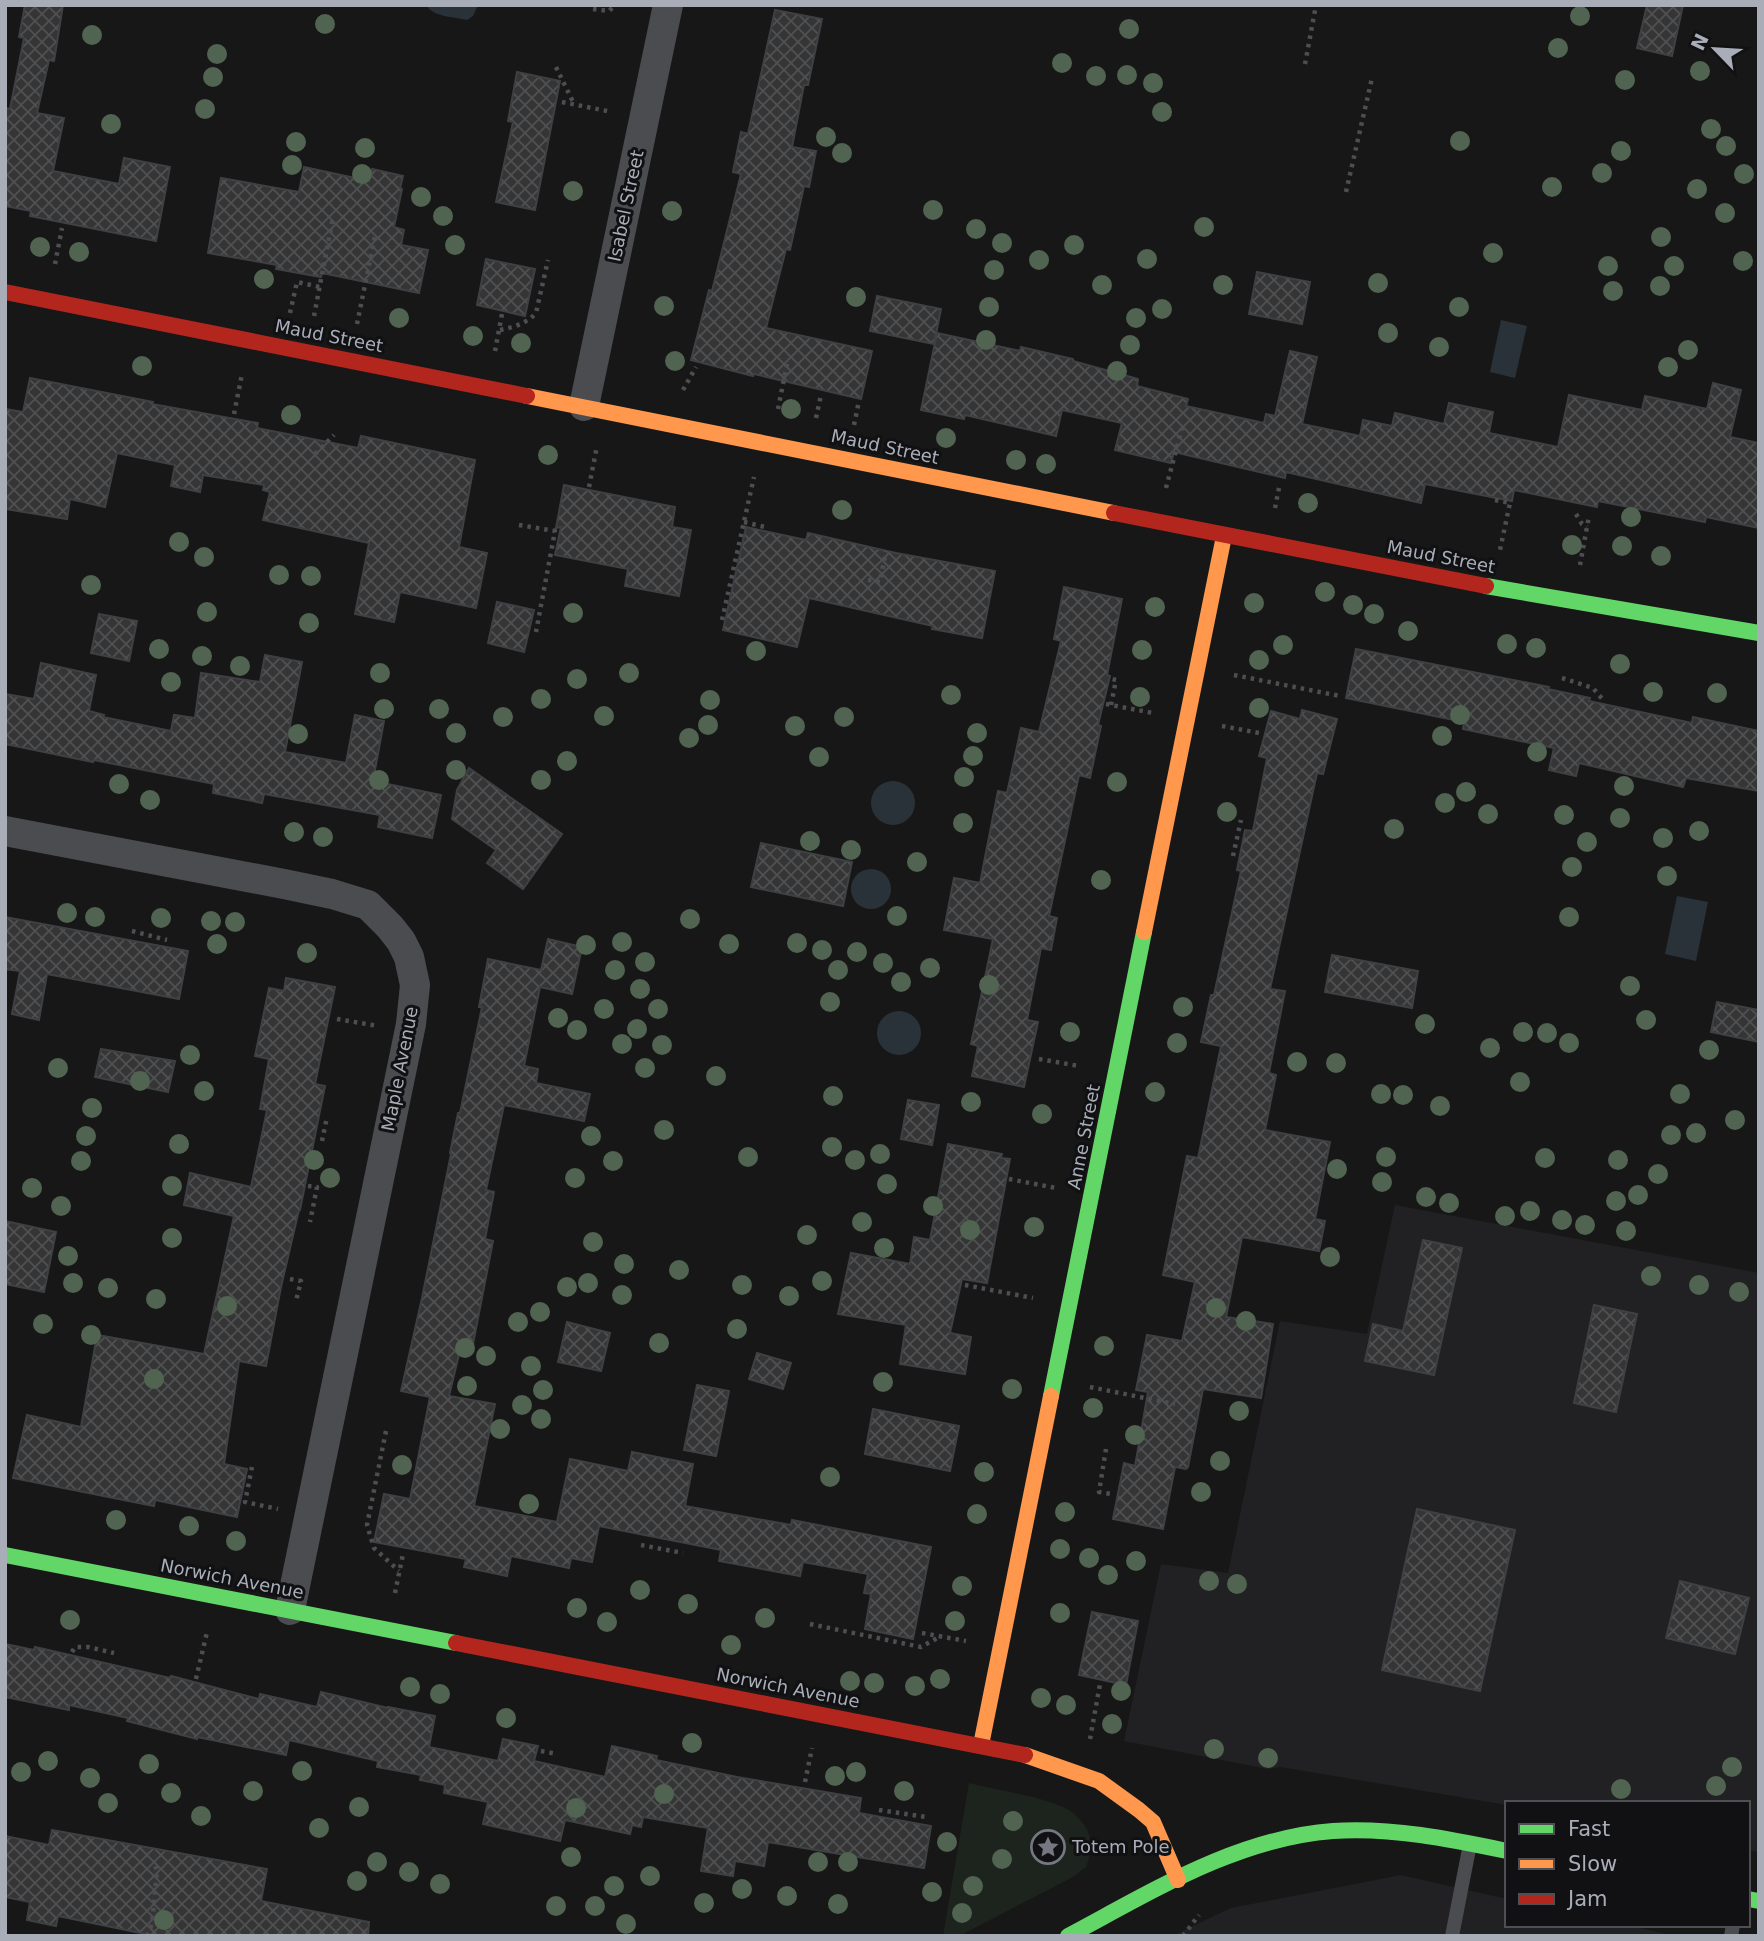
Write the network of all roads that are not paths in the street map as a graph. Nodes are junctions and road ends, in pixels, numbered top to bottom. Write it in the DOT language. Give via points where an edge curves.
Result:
graph roads {
  1 [pos="668,5"];
  2 [pos="5,292"];
  3 [pos="584,407"];
  4 [pos="1224,536"];
  5 [pos="1759,633"];
  6 [pos="5,831"];
  7 [pos="5,1555"];
  8 [pos="290,1610"];
  9 [pos="981,1745"];
  10 [pos="1471,1844"];
  11 [pos="1505,1851"];
  12 [pos="1178,1880"];
  13 [pos="1068,1936"];
  14 [pos="1452,1936"];
  1 -- 3 [label="street, Isabel Street"];
  2 -- 3 [label="street, Maud Street"];
  3 -- 4 [label="street, Maud Street"];
  4 -- 5 [label="street, Maud Street"];
  4 -- 9 [label="street, Anne Street"];
  6 -- 8 [label="street, Maple Avenue" via="284,884 368,905 401,941 409,957 415,985 411,1024"];
  7 -- 8 [label="street, Norwich Avenue"];
  8 -- 9 [label="street, Norwich Avenue"];
  9 -- 12 [label="street, Norwich Avenue" via="1023,1754 1099,1781 1153,1822"];
  10 -- 11 [label="street"];
  10 -- 12 [label="street" via="1378,1831 1322,1832 1254,1846"];
  10 -- 14 [label="lane"];
  12 -- 13 [label="street"];
}
